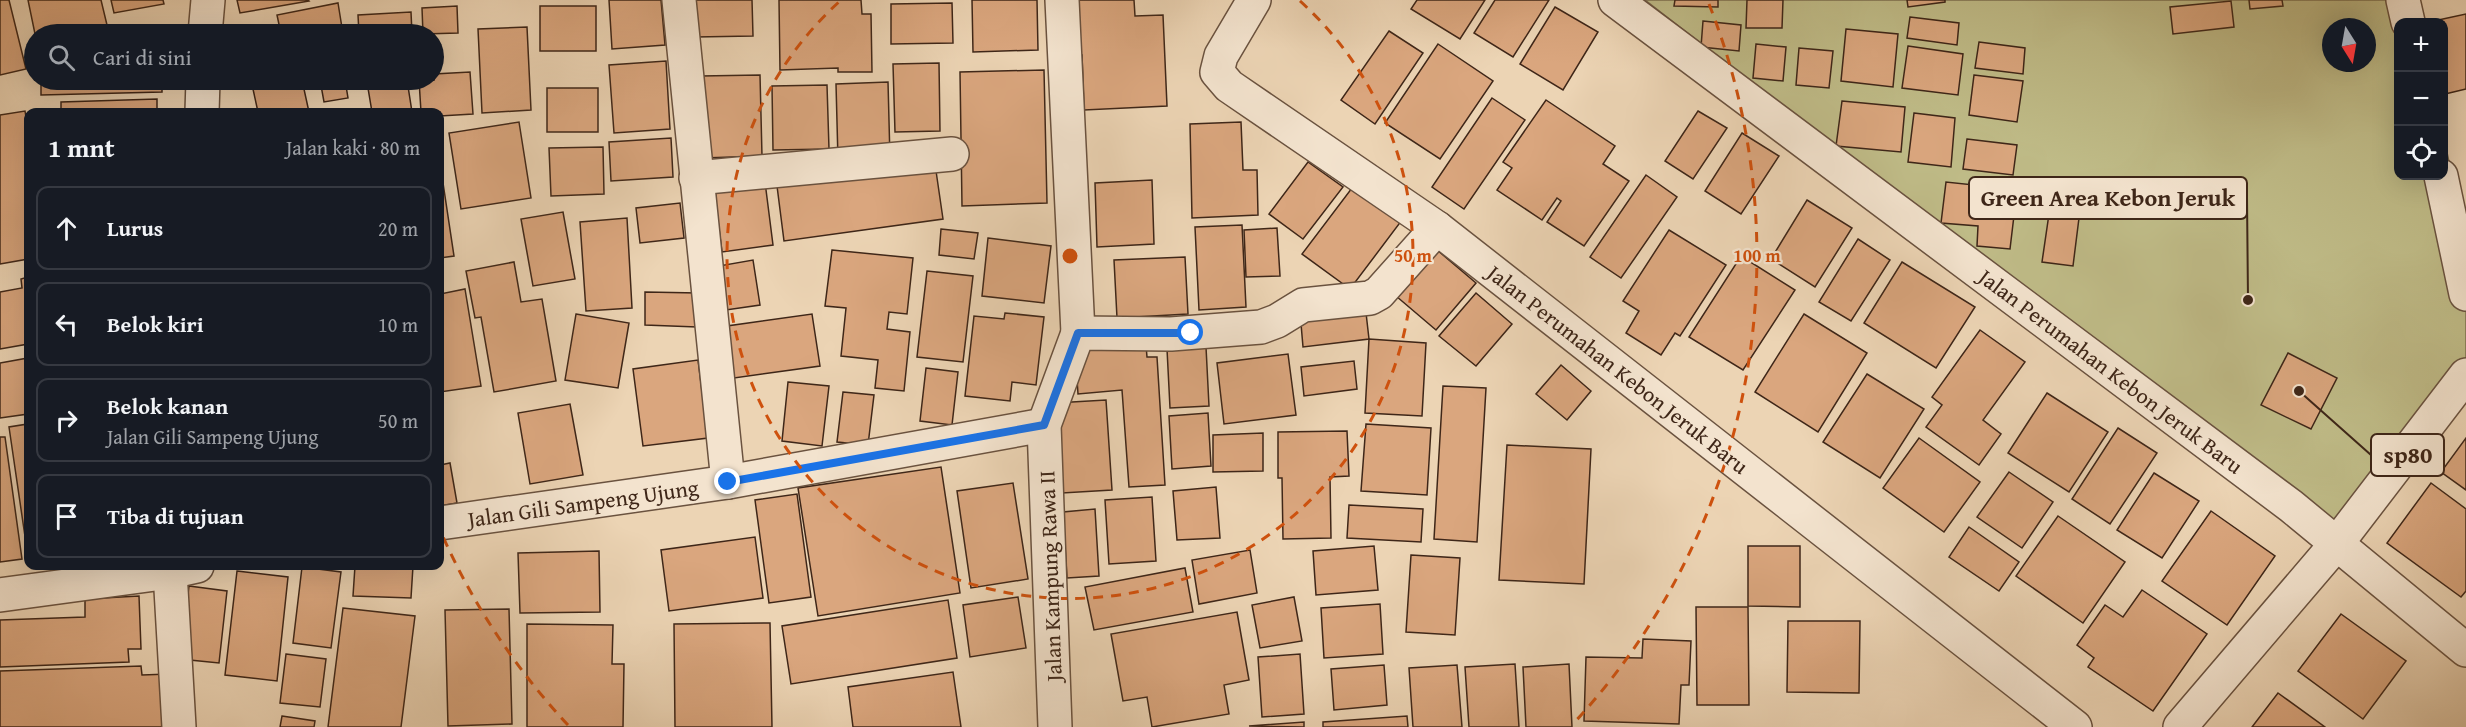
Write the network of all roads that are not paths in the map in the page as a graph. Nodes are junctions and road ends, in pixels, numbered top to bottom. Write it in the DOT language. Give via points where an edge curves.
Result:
graph roads {
  1 [pos="208,0"];
  2 [pos="679,0"];
  3 [pos="1062,0"];
  4 [pos="1254,0"];
  5 [pos="2403,0"];
  6 [pos="1623,2"];
  7 [pos="2407,18"];
  8 [pos="206,24"];
  9 [pos="203,90"];
  10 [pos="202,108"];
  11 [pos="952,154"];
  12 [pos="696,178"];
  13 [pos="2441,180"];
  14 [pos="1437,228"];
  15 [pos="2466,294"];
  16 [pos="1078,333"];
  17 [pos="2466,375"];
  18 [pos="1044,425"];
  19 [pos="728,482"];
  20 [pos="444,522"];
  21 [pos="2338,542"];
  22 [pos="176,570"];
  23 [pos="183,570"];
  24 [pos="0,595"];
  25 [pos="2466,650"];
  26 [pos="179,727"];
  27 [pos="1055,727"];
  28 [pos="2076,727"];
  29 [pos="2180,727"];
  1 -- 8 [label="street"];
  2 -- 12 [label="street"];
  3 -- 16 [label="street"];
  4 -- 14 [label="street, Jalan Perumahan Kebon Jeruk Baru" via="1221,56 1217,72 1242,96"];
  5 -- 7 [label="street"];
  6 -- 21 [label="street, Jalan Perumahan Kebon Jeruk Baru"];
  9 -- 10 [label="street"];
  11 -- 12 [label="street"];
  12 -- 19 [label="street"];
  13 -- 15 [label="street"];
  14 -- 16 [label="street" via="1379,293 1370,298 1303,305 1262,327 1171,334"];
  14 -- 28 [label="street, Jalan Perumahan Kebon Jeruk Baru"];
  16 -- 18 [label="street"];
  17 -- 21 [label="street"];
  18 -- 19 [label="street, Jalan Gili Sampeng Ujung"];
  18 -- 27 [label="street, Jalan Kampung Rawa II"];
  19 -- 20 [label="street, Jalan Gili Sampeng Ujung"];
  21 -- 25 [label="street, Jalan Perumahan Kebon Jeruk Baru"];
  21 -- 29 [label="street"];
  22 -- 24 [label="street"];
  23 -- 26 [label="street"];
}
